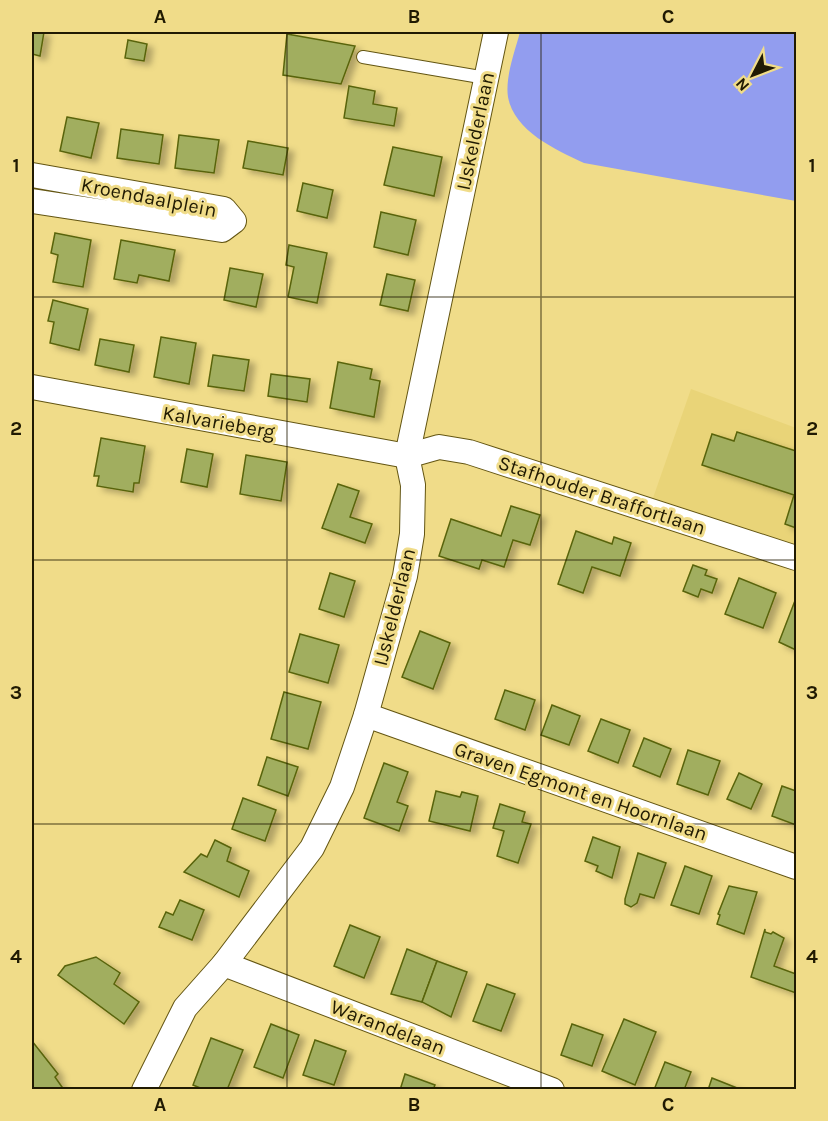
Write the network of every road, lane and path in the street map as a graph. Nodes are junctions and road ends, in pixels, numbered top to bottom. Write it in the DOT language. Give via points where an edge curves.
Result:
graph roads {
  1 [pos="496,32"];
  2 [pos="363,57"];
  3 [pos="486,78"];
  4 [pos="32,175"];
  5 [pos="32,201"];
  6 [pos="32,387"];
  7 [pos="406,456"];
  8 [pos="796,558"];
  9 [pos="366,715"];
  10 [pos="796,867"];
  11 [pos="224,964"];
  12 [pos="144,1089"];
  13 [pos="552,1089"];
  1 -- 3 [label="street, IJskelderlaan"];
  2 -- 3 [label="lane"];
  3 -- 7 [label="street, IJskelderlaan"];
  4 -- 5 [label="street, Kroendaalplein" via="224,209 234,221 222,230"];
  6 -- 7 [label="street, Kalvarieberg"];
  7 -- 8 [label="street, Stafhouder Braffortlaan" via="439,447 470,452"];
  7 -- 9 [label="street, IJskelderlaan" via="413,484 405,576"];
  9 -- 10 [label="street, Graven Egmont en Hoornlaan"];
  9 -- 11 [label="street, IJskelderlaan" via="342,787 312,848"];
  11 -- 12 [label="street, IJskelderlaan" via="186,1008"];
  11 -- 13 [label="street, Warandelaan"];
}
